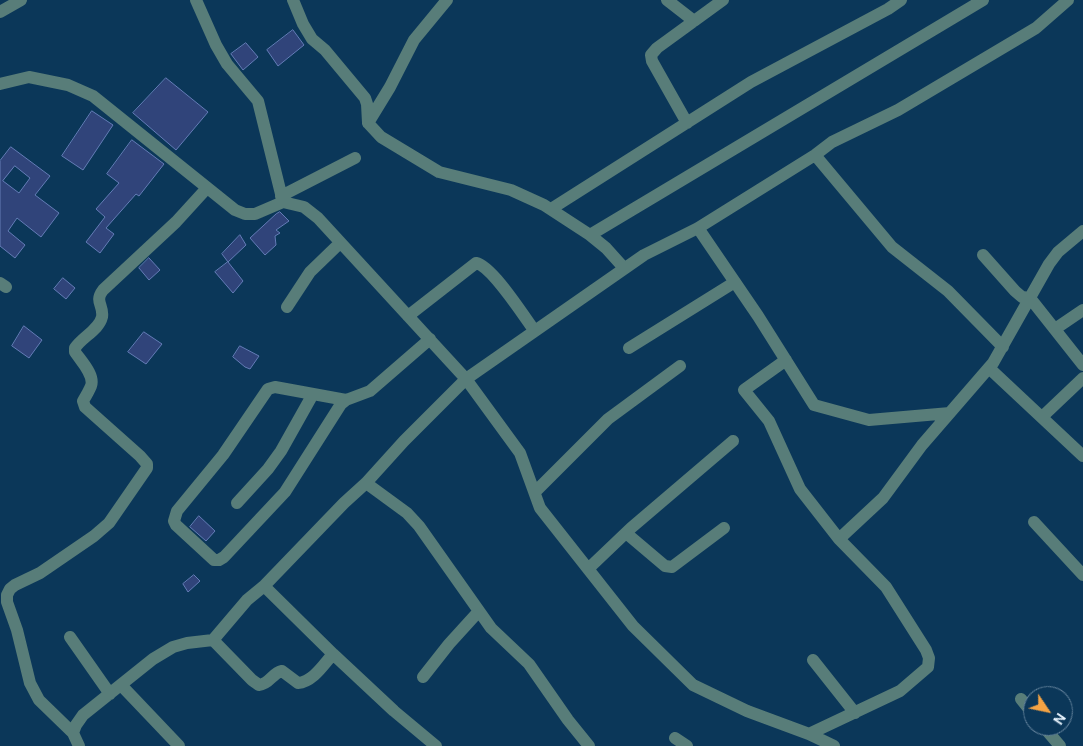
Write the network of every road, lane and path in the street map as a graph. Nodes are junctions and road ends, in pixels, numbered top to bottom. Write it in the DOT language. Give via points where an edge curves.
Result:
graph roads {
  1 [pos="19,0"];
  2 [pos="196,0"];
  3 [pos="293,0"];
  4 [pos="447,0"];
  5 [pos="667,0"];
  6 [pos="901,0"];
  7 [pos="983,0"];
  8 [pos="1068,0"];
  9 [pos="715,2"];
  10 [pos="0,12"];
  11 [pos="694,21"];
  12 [pos="0,84"];
  13 [pos="368,123"];
  14 [pos="686,123"];
  15 [pos="815,155"];
  16 [pos="355,158"];
  17 [pos="207,188"];
  18 [pos="282,199"];
  19 [pos="551,209"];
  20 [pos="698,228"];
  21 [pos="1083,231"];
  22 [pos="590,235"];
  23 [pos="340,242"];
  24 [pos="983,255"];
  25 [pos="624,268"];
  26 [pos="734,282"];
  27 [pos="1030,298"];
  28 [pos="287,307"];
  29 [pos="1083,310"];
  30 [pos="408,316"];
  31 [pos="1055,329"];
  32 [pos="534,330"];
  33 [pos="430,339"];
  34 [pos="1003,347"];
  35 [pos="629,348"];
  36 [pos="786,360"];
  37 [pos="1083,365"];
  38 [pos="680,366"];
  39 [pos="989,368"];
  40 [pos="1083,378"];
  41 [pos="466,379"];
  42 [pos="313,394"];
  43 [pos="346,400"];
  44 [pos="950,413"];
  45 [pos="1042,417"];
  46 [pos="733,442"];
  47 [pos="1083,456"];
  48 [pos="366,483"];
  49 [pos="535,492"];
  50 [pos="237,503"];
  51 [pos="1034,522"];
  52 [pos="724,528"];
  53 [pos="626,534"];
  54 [pos="839,539"];
  55 [pos="588,569"];
  56 [pos="1083,575"];
  57 [pos="264,586"];
  58 [pos="479,611"];
  59 [pos="70,637"];
  60 [pos="213,640"];
  61 [pos="333,654"];
  62 [pos="814,660"];
  63 [pos="423,677"];
  64 [pos="121,685"];
  65 [pos="110,694"];
  66 [pos="1021,699"];
  67 [pos="1023,702"];
  68 [pos="855,713"];
  69 [pos="73,733"];
  70 [pos="809,734"];
  71 [pos="1052,736"];
  72 [pos="675,738"];
  73 [pos="831,745"];
  74 [pos="79,746"];
  75 [pos="179,746"];
  76 [pos="436,746"];
  77 [pos="589,746"];
  78 [pos="687,746"];
  79 [pos="1060,746"];
  1 -- 10 [label="street"];
  2 -- 18 [label="street" via="226,64 258,101"];
  3 -- 13 [label="street" via="312,39 365,98"];
  4 -- 13 [label="street" via="414,40"];
  5 -- 11 [label="street"];
  6 -- 14 [label="street" via="751,82"];
  7 -- 22 [label="street"];
  8 -- 15 [label="street" via="1036,28 898,110 832,142"];
  9 -- 11 [label="street"];
  11 -- 14 [label="street" via="651,55"];
  12 -- 17 [label="street" via="29,77 68,85 93,96"];
  13 -- 19 [label="street" via="381,137 439,172 511,190"];
  14 -- 19 [label="street"];
  15 -- 20 [label="street"];
  15 -- 34 [label="street" via="892,247 948,291"];
  16 -- 18 [label="street"];
  17 -- 18 [label="street" via="245,214 254,214"];
  17 -- 69 [label="street" via="176,222 103,290 98,301 102,312 100,321 75,348 92,380 83,401 85,407 140,456 147,468 109,523 40,573 15,585 7,595 30,683 39,700"];
  18 -- 23 [label="street" via="304,207"];
  19 -- 22 [label="street"];
  20 -- 25 [label="street"];
  20 -- 26 [label="street"];
  21 -- 27 [label="street" via="1058,252"];
  22 -- 25 [label="street"];
  23 -- 28 [label="street" via="310,272"];
  23 -- 30 [label="street"];
  24 -- 27 [label="street" via="1022,298"];
  25 -- 32 [label="street"];
  26 -- 35 [label="street"];
  26 -- 36 [label="street"];
  27 -- 31 [label="street"];
  27 -- 34 [label="street"];
  29 -- 31 [label="street"];
  30 -- 32 [label="street" via="476,263 492,274"];
  30 -- 33 [label="street"];
  31 -- 37 [label="street"];
  32 -- 41 [label="street"];
  33 -- 41 [label="street"];
  33 -- 43 [label="street" via="370,391"];
  34 -- 39 [label="street"];
  36 -- 44 [label="street" via="814,404 869,420"];
  36 -- 54 [label="street" via="744,390 769,421 800,489"];
  38 -- 49 [label="street" via="608,419"];
  39 -- 44 [label="street"];
  39 -- 45 [label="street"];
  40 -- 45 [label="street"];
  41 -- 48 [label="street"];
  41 -- 49 [label="street" via="520,453"];
  42 -- 43 [label="street"];
  42 -- 43 [label="street" via="275,387 268,389 223,455 177,511 176,525 214,560 224,557 285,492 333,414"];
  42 -- 50 [label="street" via="281,451"];
  44 -- 54 [label="street" via="883,498"];
  45 -- 47 [label="street"];
  46 -- 53 [label="street"];
  48 -- 57 [label="street"];
  48 -- 58 [label="street" via="420,526"];
  49 -- 55 [label="street" via="540,508"];
  51 -- 56 [label="street"];
  52 -- 53 [label="street" via="672,568 665,566"];
  53 -- 55 [label="street"];
  54 -- 68 [label="street" via="886,587 929,658 928,667 900,691"];
  55 -- 70 [label="street" via="632,626 693,685 747,711"];
  57 -- 60 [label="street"];
  57 -- 61 [label="street"];
  58 -- 63 [label="street"];
  58 -- 77 [label="street" via="491,628 529,664"];
  59 -- 65 [label="street"];
  60 -- 61 [label="street" via="259,684 268,682 282,671 298,683 304,683"];
  60 -- 64 [label="street" via="173,647"];
  61 -- 76 [label="street"];
  62 -- 68 [label="street"];
  64 -- 65 [label="street"];
  64 -- 75 [label="street"];
  65 -- 69 [label="street" via="83,715"];
  66 -- 67 [label="street"];
  68 -- 70 [label="street"];
  69 -- 74 [label="street"];
  70 -- 73 [label="street"];
  71 -- 79 [label="street"];
  72 -- 78 [label="street"];
}
